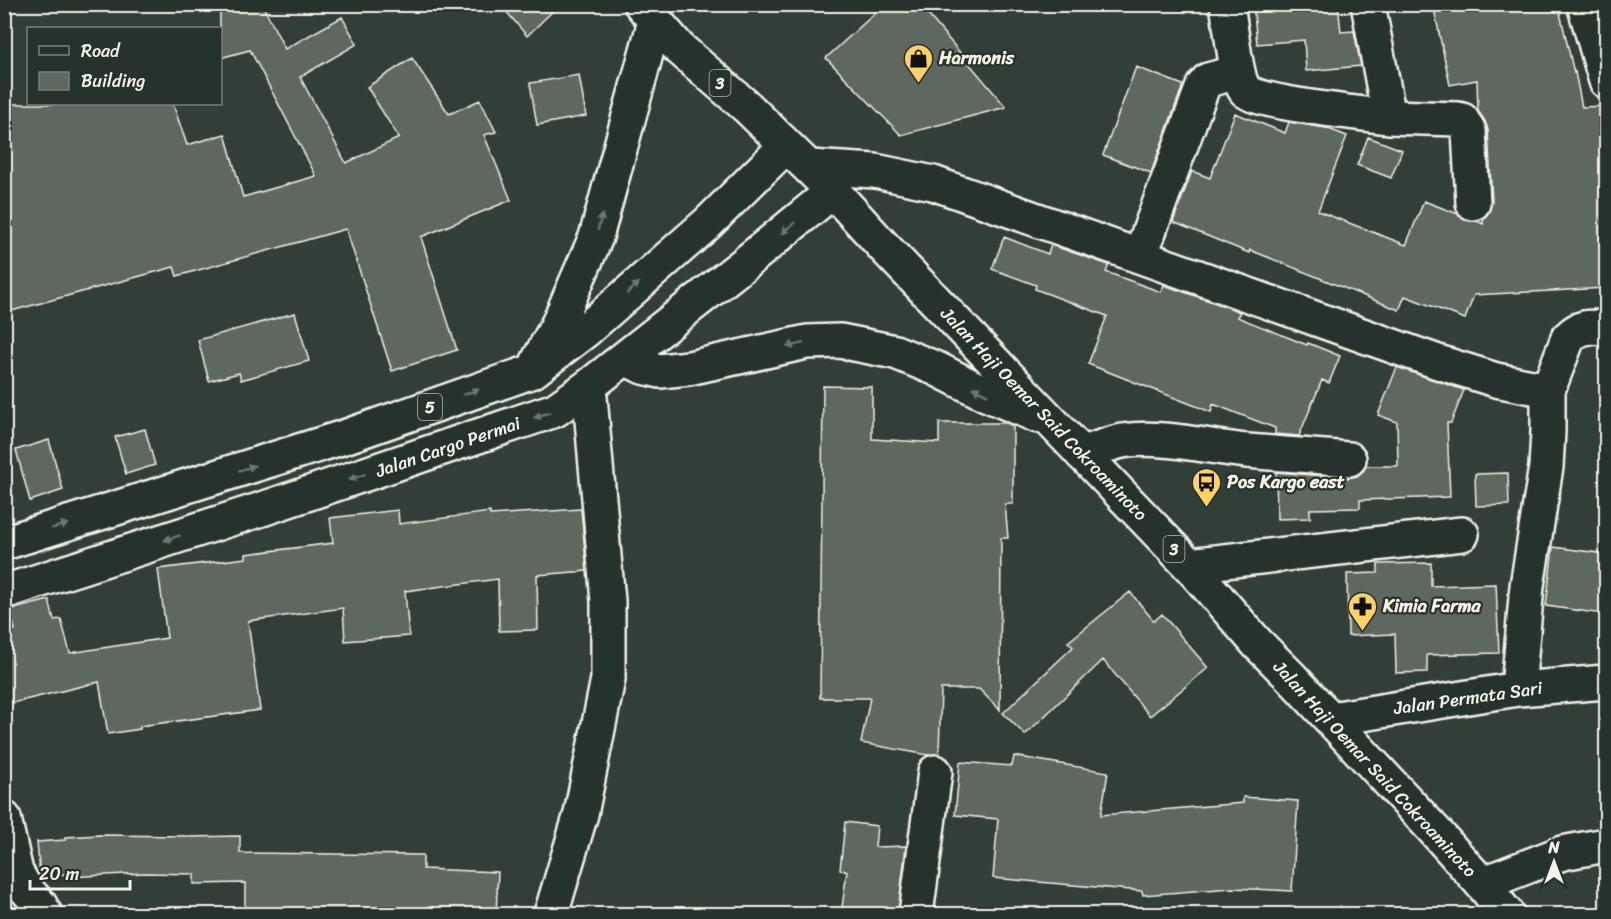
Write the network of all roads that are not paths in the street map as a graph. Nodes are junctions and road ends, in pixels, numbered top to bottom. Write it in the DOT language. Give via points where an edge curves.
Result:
graph roads {
  1 [pos="1227,4"];
  2 [pos="1368,4"];
  3 [pos="1584,4"];
  4 [pos="648,13"];
  5 [pos="1238,72"];
  6 [pos="1606,81"];
  7 [pos="1389,117"];
  8 [pos="797,157"];
  9 [pos="833,191"];
  10 [pos="1473,203"];
  11 [pos="1140,256"];
  12 [pos="1606,328"];
  13 [pos="624,358"];
  14 [pos="533,371"];
  15 [pos="589,386"];
  16 [pos="1548,390"];
  17 [pos="1053,423"];
  18 [pos="1082,454"];
  19 [pos="1349,459"];
  20 [pos="1462,534"];
  21 [pos="4,543"];
  22 [pos="1189,566"];
  23 [pos="4,592"];
  24 [pos="1606,681"];
  25 [pos="1518,689"];
  26 [pos="1331,719"];
  27 [pos="935,772"];
  28 [pos="4,818"];
  29 [pos="1606,845"];
  30 [pos="1482,884"];
  31 [pos="45,915"];
  32 [pos="551,915"];
  33 [pos="916,915"];
  34 [pos="1507,915"];
  1 -- 5 [label="main road"];
  2 -- 7 [label="main road"];
  3 -- 6 [label="main road"];
  4 -- 8 [label="main road, Jalan Haji Oemar Said Cokroaminoto / 3" via="679,48"];
  14 -- 4 [label="main road, one-way" via="596,237"];
  5 -- 7 [label="main road" via="1245,90 1257,97"];
  5 -- 11 [label="main road" via="1208,80 1203,86"];
  7 -- 10 [label="main road" via="1462,120 1468,130"];
  8 -- 9 [label="main road, Jalan Haji Oemar Said Cokroaminoto / 3"];
  8 -- 11 [label="main road" via="933,183"];
  14 -- 8 [label="main road, 5, one-way" via="585,331 708,223"];
  9 -- 13 [label="main road, Jalan Cargo Permai, one-way"];
  9 -- 17 [label="main road, Jalan Haji Oemar Said Cokroaminoto / 3"];
  11 -- 16 [label="main road" via="1438,362 1496,380"];
  12 -- 16 [label="main road" via="1574,331"];
  13 -- 15 [label="main road, Jalan Cargo Permai"];
  17 -- 13 [label="main road, one-way" via="895,352 840,341 807,342 660,371"];
  21 -- 14 [label="main road, 5, one-way" via="344,437"];
  15 -- 23 [label="main road, Jalan Cargo Permai, one-way" via="555,410"];
  15 -- 32 [label="main road" via="608,601 608,678 580,814"];
  16 -- 25 [label="main road" via="1546,468 1527,586"];
  17 -- 18 [label="main road, Jalan Haji Oemar Said Cokroaminoto / 3"];
  18 -- 19 [label="main road" via="1123,441 1145,440"];
  18 -- 22 [label="main road, Jalan Haji Oemar Said Cokroaminoto / 3"];
  20 -- 22 [label="main road"];
  22 -- 26 [label="main road, Jalan Haji Oemar Said Cokroaminoto / 3"];
  24 -- 25 [label="main road, Jalan Permata Sari"];
  25 -- 26 [label="main road, Jalan Permata Sari"];
  26 -- 30 [label="main road, Jalan Haji Oemar Said Cokroaminoto / 3"];
  27 -- 33 [label="main road"];
  28 -- 31 [label="main road" via="16,872"];
  29 -- 30 [label="main road" via="1562,853"];
  30 -- 34 [label="main road, Jalan Haji Oemar Said Cokroaminoto / 3"];
}
